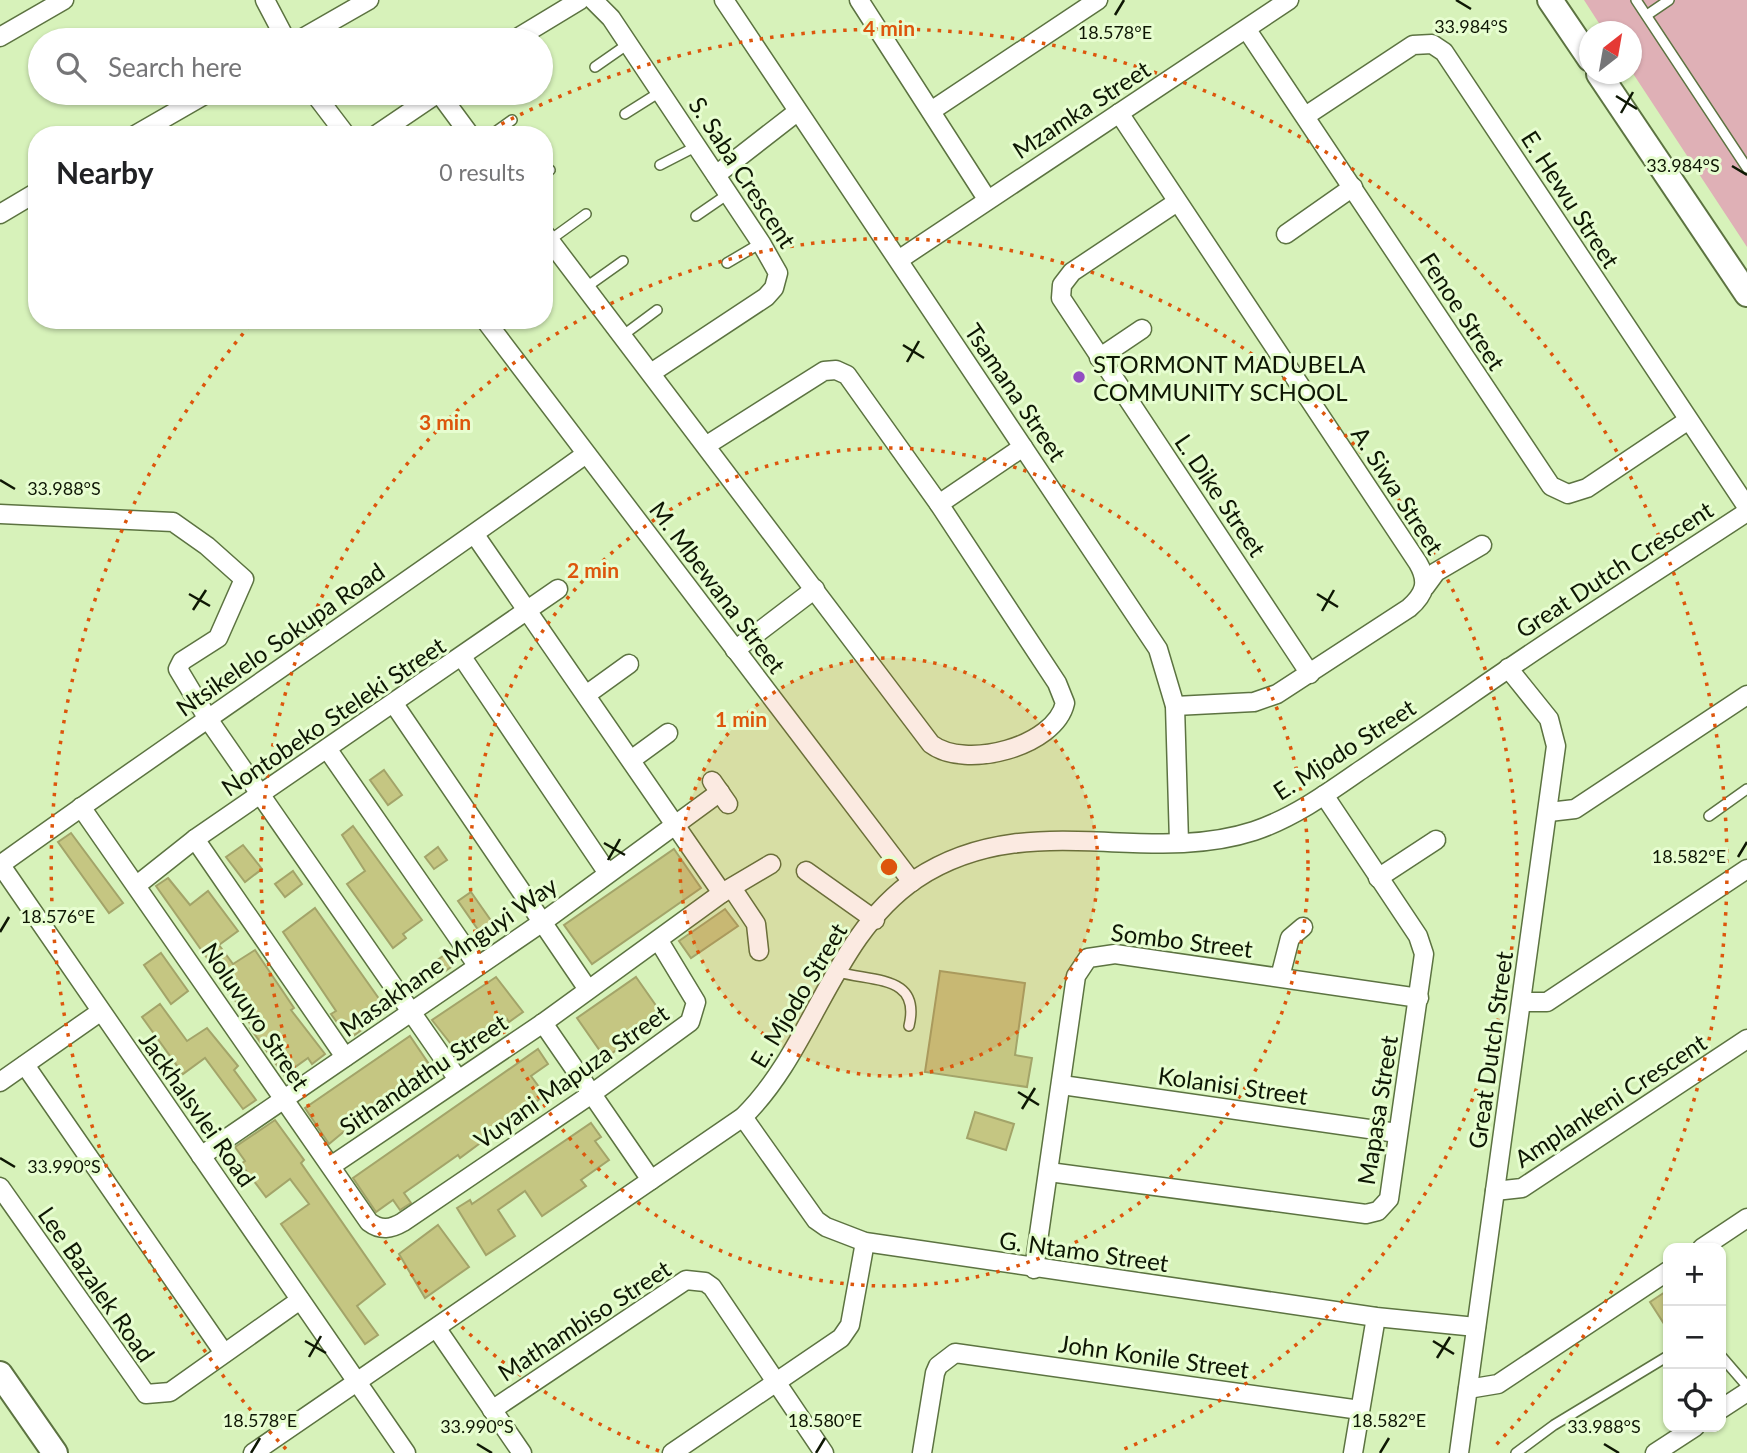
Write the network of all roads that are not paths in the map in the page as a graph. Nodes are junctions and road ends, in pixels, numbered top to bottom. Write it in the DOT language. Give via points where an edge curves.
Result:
graph roads {
  1 [pos="64,0"];
  2 [pos="265,0"];
  3 [pos="369,0"];
  4 [pos="580,0"];
  5 [pos="593,0"];
  6 [pos="724,0"];
  7 [pos="859,0"];
  8 [pos="1098,0"];
  9 [pos="1289,0"];
  10 [pos="1550,0"];
  11 [pos="1636,0"];
  12 [pos="1669,0"];
  13 [pos="1647,15"];
  14 [pos="280,28"];
  15 [pos="320,28"];
  16 [pos="534,28"];
  17 [pos="1247,30"];
  18 [pos="0,37"];
  19 [pos="1579,43"];
  20 [pos="629,44"];
  21 [pos="595,67"];
  22 [pos="1606,84"];
  23 [pos="660,92"];
  24 [pos="187,105"];
  25 [pos="323,105"];
  26 [pos="420,105"];
  27 [pos="447,105"];
  28 [pos="931,111"];
  29 [pos="797,112"];
  30 [pos="1119,113"];
  31 [pos="625,114"];
  32 [pos="1307,116"];
  33 [pos="512,120"];
  34 [pos="151,126"];
  35 [pos="339,126"];
  36 [pos="389,126"];
  37 [pos="463,126"];
  38 [pos="504,126"];
  39 [pos="697,146"];
  40 [pos="660,165"];
  41 [pos="1747,168"];
  42 [pos="716,174"];
  43 [pos="1353,187"];
  44 [pos="728,194"];
  45 [pos="28,197"];
  46 [pos="987,199"];
  47 [pos="1177,202"];
  48 [pos="0,214"];
  49 [pos="586,214"];
  50 [pos="696,216"];
  51 [pos="553,233"];
  52 [pos="1286,234"];
  53 [pos="761,243"];
  54 [pos="553,244"];
  55 [pos="900,259"];
  56 [pos="623,261"];
  57 [pos="726,263"];
  58 [pos="585,288"];
  59 [pos="1747,294"];
  60 [pos="657,310"];
  61 [pos="492,329"];
  62 [pos="1142,330"];
  63 [pos="622,336"];
  64 [pos="1099,358"];
  65 [pos="651,373"];
  66 [pos="1687,421"];
  67 [pos="707,445"];
  68 [pos="1023,447"];
  69 [pos="586,454"];
  70 [pos="939,504"];
  71 [pos="1747,510"];
  72 [pos="0,514"];
  73 [pos="475,535"];
  74 [pos="1482,545"];
  75 [pos="1425,587"];
  76 [pos="558,589"];
  77 [pos="814,589"];
  78 [pos="526,611"];
  79 [pos="734,650"];
  80 [pos="462,657"];
  81 [pos="629,664"];
  82 [pos="1508,668"];
  83 [pos="1310,674"];
  84 [pos="586,695"];
  85 [pos="1747,695"];
  86 [pos="394,704"];
  87 [pos="1175,706"];
  88 [pos="208,719"];
  89 [pos="669,733"];
  90 [pos="328,750"];
  91 [pos="631,760"];
  92 [pos="1747,789"];
  93 [pos="720,792"];
  94 [pos="1324,795"];
  95 [pos="261,796"];
  96 [pos="80,807"];
  97 [pos="1549,812"];
  98 [pos="1709,816"];
  99 [pos="674,825"];
  100 [pos="195,839"];
  101 [pos="1436,840"];
  102 [pos="1179,842"];
  103 [pos="771,863"];
  104 [pos="0,865"];
  105 [pos="1747,869"];
  106 [pos="806,871"];
  107 [pos="607,872"];
  108 [pos="1378,878"];
  109 [pos="912,882"];
  110 [pos="137,885"];
  111 [pos="727,890"];
  112 [pos="544,920"];
  113 [pos="875,920"];
  114 [pos="1303,926"];
  115 [pos="659,941"];
  116 [pos="759,951"];
  117 [pos="477,965"];
  118 [pos="838,972"];
  119 [pos="1280,977"];
  120 [pos="587,988"];
  121 [pos="1419,998"];
  122 [pos="1522,1002"];
  123 [pos="412,1010"];
  124 [pos="100,1012"];
  125 [pos="543,1023"];
  126 [pos="909,1026"];
  127 [pos="1747,1039"];
  128 [pos="345,1057"];
  129 [pos="25,1065"];
  130 [pos="457,1078"];
  131 [pos="0,1082"];
  132 [pos="1062,1085"];
  133 [pos="590,1095"];
  134 [pos="283,1101"];
  135 [pos="743,1117"];
  136 [pos="1397,1133"];
  137 [pos="201,1156"];
  138 [pos="331,1166"];
  139 [pos="1049,1172"];
  140 [pos="651,1180"];
  141 [pos="0,1187"];
  142 [pos="1495,1191"];
  143 [pos="1747,1218"];
  144 [pos="403,1222"];
  145 [pos="864,1242"];
  146 [pos="1710,1243"];
  147 [pos="1034,1269"];
  148 [pos="1663,1277"];
  149 [pos="300,1300"];
  150 [pos="1376,1317"];
  151 [pos="1476,1327"];
  152 [pos="437,1329"];
  153 [pos="223,1353"];
  154 [pos="1663,1359"];
  155 [pos="1726,1362"];
  156 [pos="0,1374"];
  157 [pos="358,1381"];
  158 [pos="775,1383"];
  159 [pos="1747,1386"];
  160 [pos="1468,1389"];
  161 [pos="1747,1392"];
  162 [pos="1726,1406"];
  163 [pos="1360,1409"];
  164 [pos="492,1410"];
  165 [pos="1687,1432"];
  166 [pos="55,1453"];
  167 [pos="253,1453"];
  168 [pos="406,1453"];
  169 [pos="522,1453"];
  170 [pos="672,1453"];
  171 [pos="824,1453"];
  172 [pos="922,1453"];
  173 [pos="1353,1453"];
  174 [pos="1459,1453"];
  175 [pos="1516,1453"];
  176 [pos="1655,1453"];
  1 -- 18 [label="street"];
  2 -- 14 [label="street"];
  3 -- 15 [label="street"];
  4 -- 16 [label="street"];
  5 -- 20 [label="street, S. Saba Crescent"];
  6 -- 29 [label="street, Tsamana Street"];
  7 -- 28 [label="street"];
  8 -- 28 [label="street"];
  9 -- 17 [label="street, Mzamka Street"];
  10 -- 19 [label="street"];
  11 -- 13 [label="lane"];
  12 -- 13 [label="lane"];
  13 -- 41 [label="lane"];
  17 -- 30 [label="street, Mzamka Street"];
  17 -- 32 [label="street, Fenoe Street"];
  20 -- 21 [label="lane"];
  20 -- 23 [label="street, S. Saba Crescent"];
  22 -- 59 [label="street"];
  23 -- 31 [label="lane"];
  23 -- 39 [label="street, S. Saba Crescent"];
  24 -- 34 [label="street"];
  25 -- 35 [label="street"];
  26 -- 36 [label="street"];
  27 -- 37 [label="street"];
  28 -- 46 [label="street"];
  29 -- 42 [label="street"];
  29 -- 55 [label="street, Tsamana Street"];
  30 -- 46 [label="street, Mzamka Street"];
  30 -- 47 [label="street, A. Siwa Street"];
  32 -- 43 [label="street, Fenoe Street"];
  32 -- 66 [label="street, E. Hewu Street" via="1404,49 1419,42 1439,48"];
  33 -- 38 [label="lane"];
  39 -- 40 [label="lane"];
  39 -- 42 [label="street, S. Saba Crescent"];
  42 -- 44 [label="street, S. Saba Crescent"];
  43 -- 52 [label="street"];
  43 -- 66 [label="street, Fenoe Street" via="1556,490 1575,494 1587,488"];
  44 -- 50 [label="lane"];
  44 -- 53 [label="street, S. Saba Crescent"];
  45 -- 48 [label="street"];
  46 -- 55 [label="street, Mzamka Street"];
  47 -- 64 [label="street, L. Dike Street" via="1077,267 1062,285 1064,305"];
  47 -- 75 [label="street, A. Siwa Street" via="1418,563"];
  49 -- 51 [label="lane"];
  53 -- 57 [label="lane"];
  53 -- 65 [label="street, S. Saba Crescent" via="778,273 774,288"];
  54 -- 58 [label="street"];
  55 -- 68 [label="street, Tsamana Street"];
  56 -- 58 [label="lane"];
  58 -- 63 [label="street"];
  60 -- 63 [label="lane"];
  61 -- 69 [label="street, M. Mbewana Street"];
  62 -- 64 [label="street"];
  63 -- 65 [label="street"];
  64 -- 83 [label="street, L. Dike Street"];
  65 -- 67 [label="street"];
  66 -- 71 [label="street, E. Hewu Street"];
  67 -- 70 [label="street" via="824,371 840,371 853,382"];
  67 -- 77 [label="street"];
  68 -- 70 [label="street"];
  68 -- 87 [label="street, Tsamana Street" via="1149,634 1166,667"];
  69 -- 73 [label="street, Ntsikelelo Sokupa Road"];
  69 -- 79 [label="street, M. Mbewana Street"];
  70 -- 77 [label="street" via="1063,693 1060,717 1042,734 986,754 953,754 935,747"];
  71 -- 82 [label="street, Great Dutch Crescent"];
  72 -- 88 [label="street" via="173,522 244,579 222,632 209,646 182,661 178,669"];
  73 -- 78 [label="street"];
  73 -- 88 [label="street, Ntsikelelo Sokupa Road"];
  74 -- 75 [label="street" via="1437,572"];
  75 -- 83 [label="street, A. Siwa Street" via="1409,608"];
  76 -- 78 [label="street, Nontobeko Steleki Street"];
  77 -- 79 [label="street"];
  78 -- 80 [label="street, Nontobeko Steleki Street"];
  78 -- 84 [label="street"];
  79 -- 109 [label="street, M. Mbewana Street"];
  80 -- 86 [label="street, Nontobeko Steleki Street"];
  80 -- 107 [label="street"];
  81 -- 84 [label="street"];
  82 -- 94 [label="street, E. Mjodo Street"];
  82 -- 97 [label="street, Great Dutch Street" via="1553,728 1556,746"];
  83 -- 87 [label="street, A. Siwa Street" via="1254,702"];
  84 -- 91 [label="street"];
  85 -- 97 [label="street" via="1576,809"];
  86 -- 90 [label="street, Nontobeko Steleki Street"];
  86 -- 112 [label="street"];
  87 -- 102 [label="street, Tsamana Street"];
  88 -- 95 [label="street"];
  88 -- 96 [label="street, Ntsikelelo Sokupa Road"];
  89 -- 91 [label="street"];
  90 -- 95 [label="street, Nontobeko Steleki Street"];
  90 -- 117 [label="street"];
  91 -- 99 [label="street"];
  92 -- 98 [label="lane"];
  93 -- 99 [label="street, Masakhane Mnguyi Way"];
  94 -- 102 [label="street, E. Mjodo Street" via="1255,831"];
  94 -- 108 [label="street, Mapasa Street"];
  95 -- 100 [label="street, Nontobeko Steleki Street"];
  95 -- 123 [label="street"];
  96 -- 104 [label="street, Ntsikelelo Sokupa Road"];
  96 -- 110 [label="street, Noluvuyo Street"];
  97 -- 122 [label="street, Great Dutch Street"];
  99 -- 107 [label="street, Masakhane Mnguyi Way"];
  99 -- 111 [label="street"];
  100 -- 110 [label="street, Nontobeko Steleki Street"];
  100 -- 128 [label="street"];
  101 -- 108 [label="street"];
  102 -- 109 [label="street, E. Mjodo Street" via="1010,844 954,859"];
  103 -- 111 [label="street, Sithandathu Street"];
  104 -- 124 [label="street, Jackhalsvlei Road"];
  105 -- 122 [label="street" via="1547,1002"];
  106 -- 113 [label="street"];
  107 -- 112 [label="street, Masakhane Mnguyi Way"];
  108 -- 121 [label="street, Mapasa Street" via="1423,947"];
  109 -- 113 [label="street, E. Mjodo Street"];
  110 -- 134 [label="street, Noluvuyo Street"];
  111 -- 115 [label="street, Sithandathu Street"];
  111 -- 116 [label="street" via="756,924"];
  112 -- 117 [label="street, Masakhane Mnguyi Way"];
  112 -- 120 [label="street"];
  113 -- 118 [label="street, E. Mjodo Street"];
  114 -- 119 [label="street" via="1290,938"];
  115 -- 120 [label="street, Sithandathu Street"];
  115 -- 133 [label="street, Vuyani Mapuza Street" via="696,1002 695,1012 690,1022"];
  117 -- 123 [label="street, Masakhane Mnguyi Way"];
  118 -- 126 [label="lane" via="894,984 906,991 913,1002"];
  118 -- 135 [label="street, E. Mjodo Street" via="786,1065"];
  119 -- 121 [label="street, Sombo Street"];
  119 -- 132 [label="street, Sombo Street" via="1115,954 1088,958 1076,976"];
  120 -- 125 [label="street, Sithandathu Street"];
  121 -- 136 [label="street, Mapasa Street"];
  122 -- 142 [label="street, Great Dutch Street"];
  123 -- 128 [label="street, Masakhane Mnguyi Way"];
  123 -- 130 [label="street"];
  124 -- 129 [label="street"];
  124 -- 137 [label="street, Jackhalsvlei Road"];
  125 -- 130 [label="street, Sithandathu Street"];
  125 -- 133 [label="street"];
  127 -- 142 [label="street, Amplankeni Crescent" via="1522,1188"];
  128 -- 134 [label="street, Masakhane Mnguyi Way"];
  129 -- 131 [label="street"];
  129 -- 153 [label="street"];
  130 -- 138 [label="street, Sithandathu Street"];
  132 -- 136 [label="street, Kolanisi Street"];
  132 -- 139 [label="street, Sombo Street"];
  133 -- 140 [label="street"];
  133 -- 144 [label="street, Vuyani Mapuza Street"];
  134 -- 137 [label="street, Masakhane Mnguyi Way"];
  134 -- 138 [label="street, Noluvuyo Street"];
  135 -- 140 [label="street, E. Mjodo Street"];
  135 -- 145 [label="street, G. Ntamo Street" via="816,1220"];
  136 -- 139 [label="street, Mapasa Street" via="1389,1199 1378,1211 1366,1214"];
  137 -- 149 [label="street, Jackhalsvlei Road"];
  138 -- 144 [label="street, Noluvuyo Street" via="375,1226 387,1229"];
  139 -- 147 [label="street, Sombo Street"];
  140 -- 152 [label="street, E. Mjodo Street"];
  141 -- 153 [label="street, Lee Bazalek Road" via="143,1392 170,1392"];
  142 -- 151 [label="street, Great Dutch Street"];
  143 -- 146 [label="street"];
  145 -- 147 [label="street, G. Ntamo Street"];
  145 -- 158 [label="street" via="846,1333"];
  147 -- 150 [label="street, G. Ntamo Street"];
  148 -- 160 [label="street" via="1498,1384"];
  149 -- 153 [label="street, Lee Bazalek Road"];
  149 -- 157 [label="street, Jackhalsvlei Road"];
  150 -- 151 [label="street, G. Ntamo Street"];
  150 -- 163 [label="street"];
  151 -- 160 [label="street, Great Dutch Street"];
  152 -- 157 [label="street, E. Mjodo Street"];
  152 -- 164 [label="street"];
  154 -- 175 [label="lane"];
  155 -- 159 [label="lane"];
  156 -- 166 [label="street"];
  157 -- 167 [label="street, E. Mjodo Street"];
  157 -- 168 [label="street, Jackhalsvlei Road"];
  158 -- 164 [label="street, Mathambiso Street" via="712,1287 686,1280"];
  158 -- 170 [label="street"];
  158 -- 171 [label="street, Mathambiso Street"];
  160 -- 174 [label="street, Great Dutch Street"];
  161 -- 162 [label="street"];
  163 -- 172 [label="street, John Konile Street" via="955,1353 935,1373"];
  163 -- 173 [label="street"];
  164 -- 169 [label="street"];
  165 -- 176 [label="street"];
}
